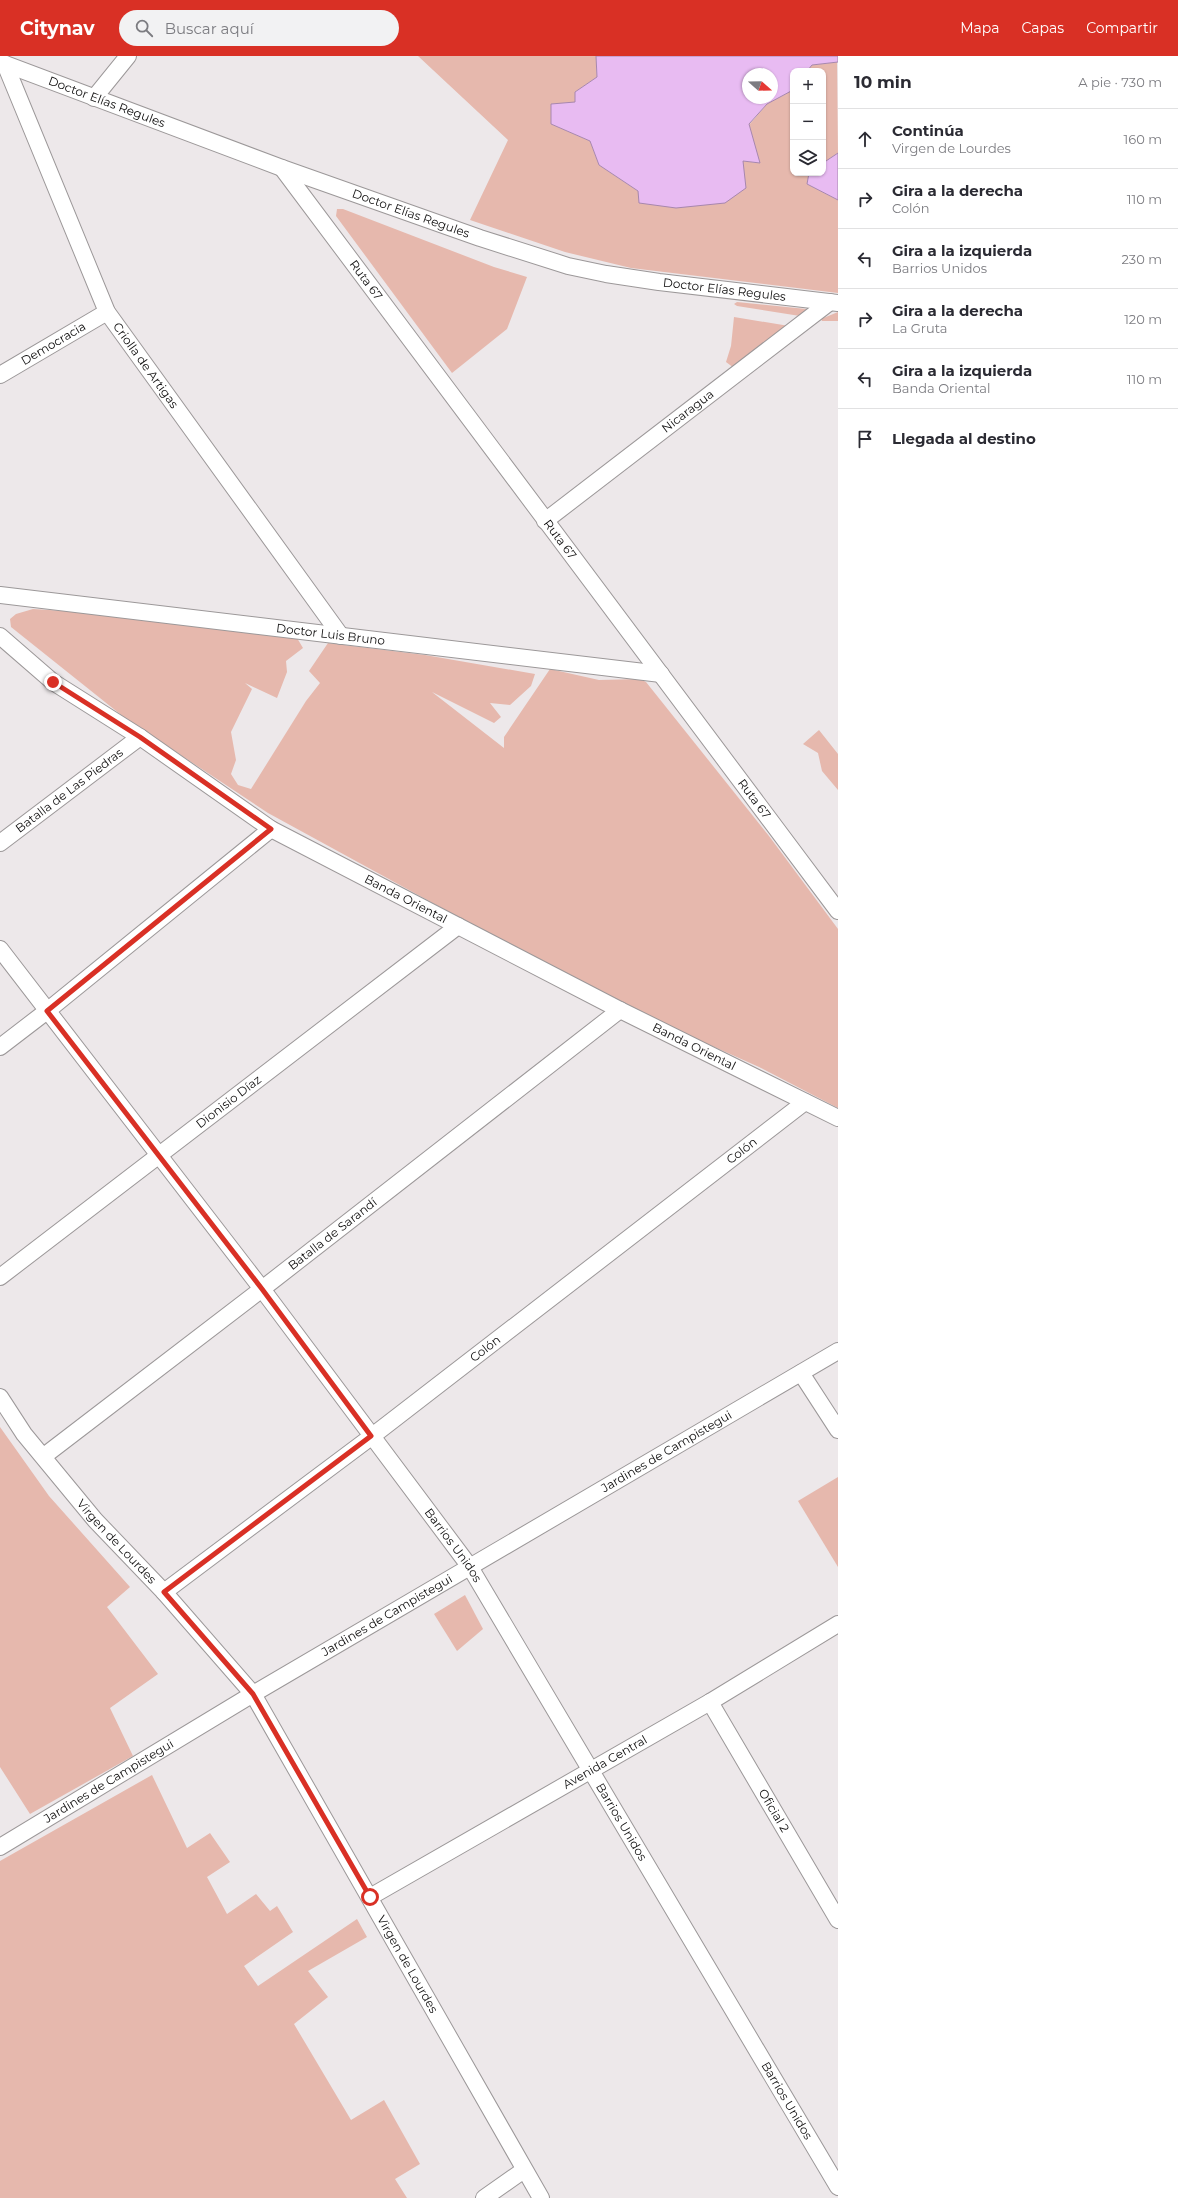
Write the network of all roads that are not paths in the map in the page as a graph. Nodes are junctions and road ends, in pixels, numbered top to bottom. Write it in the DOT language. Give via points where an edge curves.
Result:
graph roads {
  1 [pos="128,56"];
  2 [pos="2,63"];
  3 [pos="94,98"];
  4 [pos="282,168"];
  5 [pos="834,303"];
  6 [pos="107,312"];
  7 [pos="0,375"];
  8 [pos="545,521"];
  9 [pos="0,595"];
  10 [pos="0,636"];
  11 [pos="341,636"];
  12 [pos="660,674"];
  13 [pos="140,737"];
  14 [pos="271,829"];
  15 [pos="0,843"];
  16 [pos="838,911"];
  17 [pos="458,926"];
  18 [pos="0,949"];
  19 [pos="620,1010"];
  20 [pos="47,1011"];
  21 [pos="0,1046"];
  22 [pos="805,1102"];
  23 [pos="838,1118"];
  24 [pos="159,1156"];
  25 [pos="0,1277"];
  26 [pos="262,1289"];
  27 [pos="838,1351"];
  28 [pos="801,1374"];
  29 [pos="0,1397"];
  30 [pos="838,1430"];
  31 [pos="371,1436"];
  32 [pos="44,1456"];
  33 [pos="470,1567"];
  34 [pos="164,1592"];
  35 [pos="838,1624"];
  36 [pos="253,1694"];
  37 [pos="710,1702"];
  38 [pos="591,1770"];
  39 [pos="0,1847"];
  40 [pos="370,1897"];
  41 [pos="838,1920"];
  42 [pos="524,2170"];
  43 [pos="838,2187"];
  44 [pos="484,2198"];
  45 [pos="541,2198"];
  1 -- 3 [label="street"];
  2 -- 3 [label="street, Doctor Elías Regules"];
  2 -- 6 [label="street, Criolla de Artigas"];
  3 -- 4 [label="street, Doctor Elías Regules"];
  4 -- 5 [label="street, Doctor Elías Regules" via="480,238 568,266 659,282"];
  4 -- 8 [label="street, Ruta 67"];
  5 -- 8 [label="street, Nicaragua"];
  6 -- 7 [label="street, Democracia"];
  6 -- 11 [label="street, Criolla de Artigas"];
  8 -- 12 [label="street, Ruta 67"];
  9 -- 11 [label="street, Doctor Luis Bruno"];
  10 -- 13 [label="street, Banda Oriental" via="53,682"];
  11 -- 12 [label="street, Doctor Luis Bruno"];
  12 -- 16 [label="street, Ruta 67"];
  13 -- 14 [label="street, Banda Oriental"];
  13 -- 15 [label="street, Batalla de Las Piedras"];
  14 -- 17 [label="street, Banda Oriental"];
  14 -- 20 [label="street"];
  17 -- 19 [label="street, Banda Oriental"];
  17 -- 24 [label="street, Dionisio Díaz"];
  18 -- 20 [label="street, Barrios Unidos"];
  19 -- 22 [label="street, Banda Oriental"];
  19 -- 26 [label="street, Batalla de Sarandí"];
  20 -- 21 [label="street"];
  20 -- 24 [label="street, Barrios Unidos"];
  22 -- 23 [label="street, Banda Oriental"];
  22 -- 31 [label="street, Colón"];
  24 -- 25 [label="street, Dionisio Díaz"];
  24 -- 26 [label="street, Barrios Unidos"];
  26 -- 31 [label="street, Barrios Unidos"];
  26 -- 32 [label="street, Batalla de Sarandí"];
  27 -- 28 [label="street, Jardines de Campistegui"];
  28 -- 30 [label="street"];
  28 -- 33 [label="street, Jardines de Campistegui"];
  29 -- 32 [label="street, Virgen de Lourdes" via="24,1434"];
  31 -- 33 [label="street, Barrios Unidos"];
  31 -- 34 [label="street, Colón"];
  32 -- 34 [label="street, Virgen de Lourdes" via="95,1520"];
  33 -- 36 [label="street, Jardines de Campistegui"];
  33 -- 38 [label="street, Barrios Unidos"];
  34 -- 36 [label="street, Virgen de Lourdes"];
  35 -- 37 [label="street, Avenida Central"];
  36 -- 39 [label="street, Jardines de Campistegui"];
  36 -- 40 [label="street, Virgen de Lourdes"];
  37 -- 38 [label="street, Avenida Central"];
  37 -- 41 [label="street, Oficial 2"];
  38 -- 40 [label="street, Avenida Central"];
  38 -- 43 [label="street, Barrios Unidos"];
  40 -- 42 [label="street, Virgen de Lourdes"];
  42 -- 44 [label="street"];
  42 -- 45 [label="street, Virgen de Lourdes"];
}
